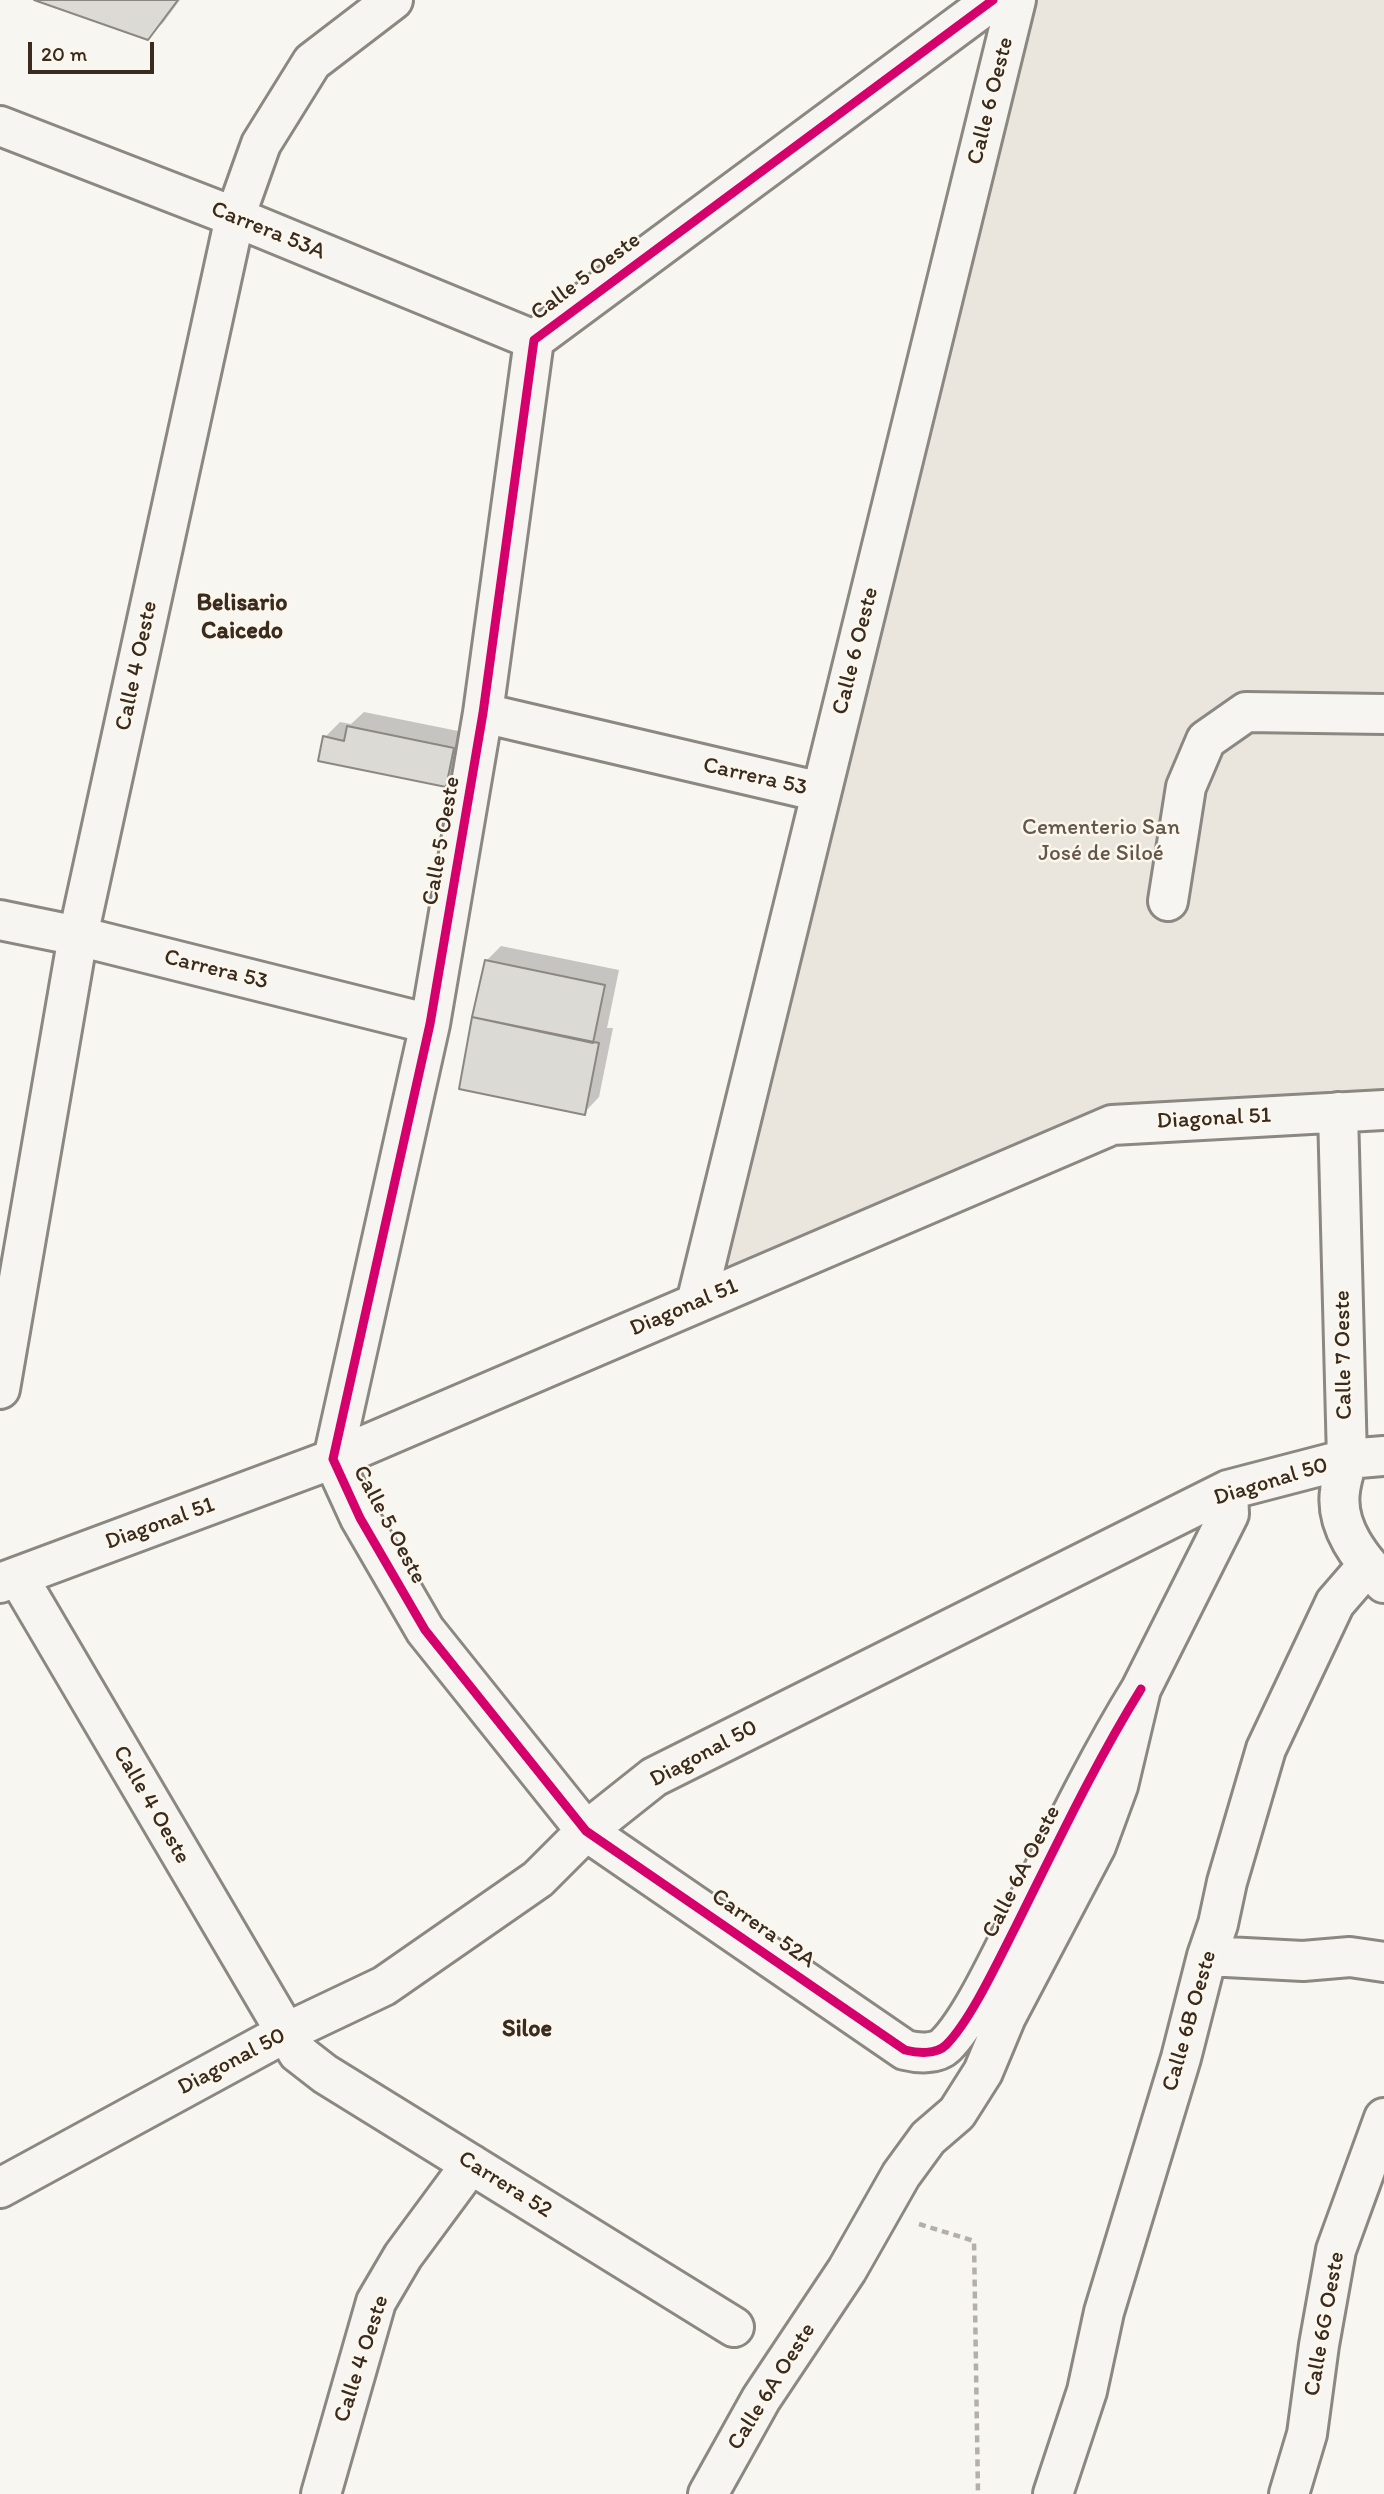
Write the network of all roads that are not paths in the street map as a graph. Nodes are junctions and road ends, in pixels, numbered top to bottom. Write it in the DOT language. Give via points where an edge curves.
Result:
graph roads {
  1 [pos="393,0"];
  2 [pos="993,0"];
  3 [pos="1016,0"];
  4 [pos="0,127"];
  5 [pos="235,217"];
  6 [pos="534,340"];
  7 [pos="483,713"];
  8 [pos="1384,714"];
  9 [pos="821,792"];
  10 [pos="1168,901"];
  11 [pos="0,920"];
  12 [pos="78,936"];
  13 [pos="430,1024"];
  14 [pos="1384,1110"];
  15 [pos="1338,1112"];
  16 [pos="696,1303"];
  17 [pos="0,1389"];
  18 [pos="1384,1456"];
  19 [pos="333,1459"];
  20 [pos="1347,1459"];
  21 [pos="1228,1490"];
  22 [pos="1376,1574"];
  23 [pos="9,1580"];
  24 [pos="1141,1689"];
  25 [pos="586,1831"];
  26 [pos="1207,1956"];
  27 [pos="1384,1962"];
  28 [pos="285,2033"];
  29 [pos="920,2053"];
  30 [pos="1384,2118"];
  31 [pos="471,2164"];
  32 [pos="0,2188"];
  33 [pos="734,2328"];
  34 [pos="321,2494"];
  35 [pos="708,2494"];
  36 [pos="1053,2494"];
  37 [pos="1289,2494"];
  1 -- 5 [label="street, Calle 4 Oeste" via="312,62 261,144"];
  2 -- 6 [label="street, Calle 5 Oeste"];
  3 -- 9 [label="street, Calle 6 Oeste"];
  4 -- 5 [label="street, Carrera 53A"];
  5 -- 6 [label="street, Carrera 53A"];
  5 -- 12 [label="street, Calle 4 Oeste"];
  6 -- 7 [label="street, Calle 5 Oeste"];
  7 -- 9 [label="street, Carrera 53"];
  7 -- 13 [label="street, Calle 5 Oeste"];
  8 -- 10 [label="street" via="1246,712 1206,740 1186,787"];
  9 -- 16 [label="street, Calle 6 Oeste"];
  11 -- 12 [label="street, Carrera 53"];
  12 -- 13 [label="street, Carrera 53"];
  12 -- 17 [label="street, Calle 4 Oeste"];
  13 -- 19 [label="street, Calle 5 Oeste"];
  14 -- 15 [label="street, Diagonal 51"];
  15 -- 16 [label="street, Diagonal 51" via="1112,1125"];
  15 -- 20 [label="street, Calle 7 Oeste"];
  16 -- 19 [label="street, Diagonal 51"];
  18 -- 20 [label="street, Diagonal 50"];
  19 -- 23 [label="street, Diagonal 51"];
  19 -- 25 [label="street, Calle 5 Oeste" via="360,1518 425,1630"];
  20 -- 21 [label="street, Diagonal 50"];
  20 -- 22 [label="street, Calle 7 Oeste" via="1339,1493 1342,1523"];
  21 -- 24 [label="street, Calle 6A Oeste" via="1228,1514"];
  21 -- 25 [label="street, Diagonal 50" via="654,1777"];
  22 -- 26 [label="street, Calle 6B Oeste" via="1335,1603 1266,1749"];
  23 -- 28 [label="street, Calle 4 Oeste"];
  24 -- 29 [label="street, Calle 6A Oeste" via="961,2026 943,2048"];
  24 -- 35 [label="street, Calle 6A Oeste" via="1118,1786 1096,1846 1006,2017 983,2073 957,2113 928,2138 880,2211 847,2270 761,2399"];
  25 -- 28 [label="street, Diagonal 50" via="538,1879 384,1986"];
  25 -- 29 [label="street, Carrera 52A" via="905,2050"];
  26 -- 27 [label="street" via="1303,1961 1350,1956"];
  26 -- 36 [label="street, Calle 6B Oeste" via="1104,2312 1087,2390"];
  28 -- 31 [label="street, Carrera 52" via="298,2053 325,2074"];
  28 -- 32 [label="street, Diagonal 50"];
  30 -- 37 [label="street, Calle 6G Oeste" via="1336,2250 1307,2434"];
  31 -- 33 [label="street, Carrera 52"];
  31 -- 34 [label="street, Calle 4 Oeste" via="403,2256 376,2302"];
}
